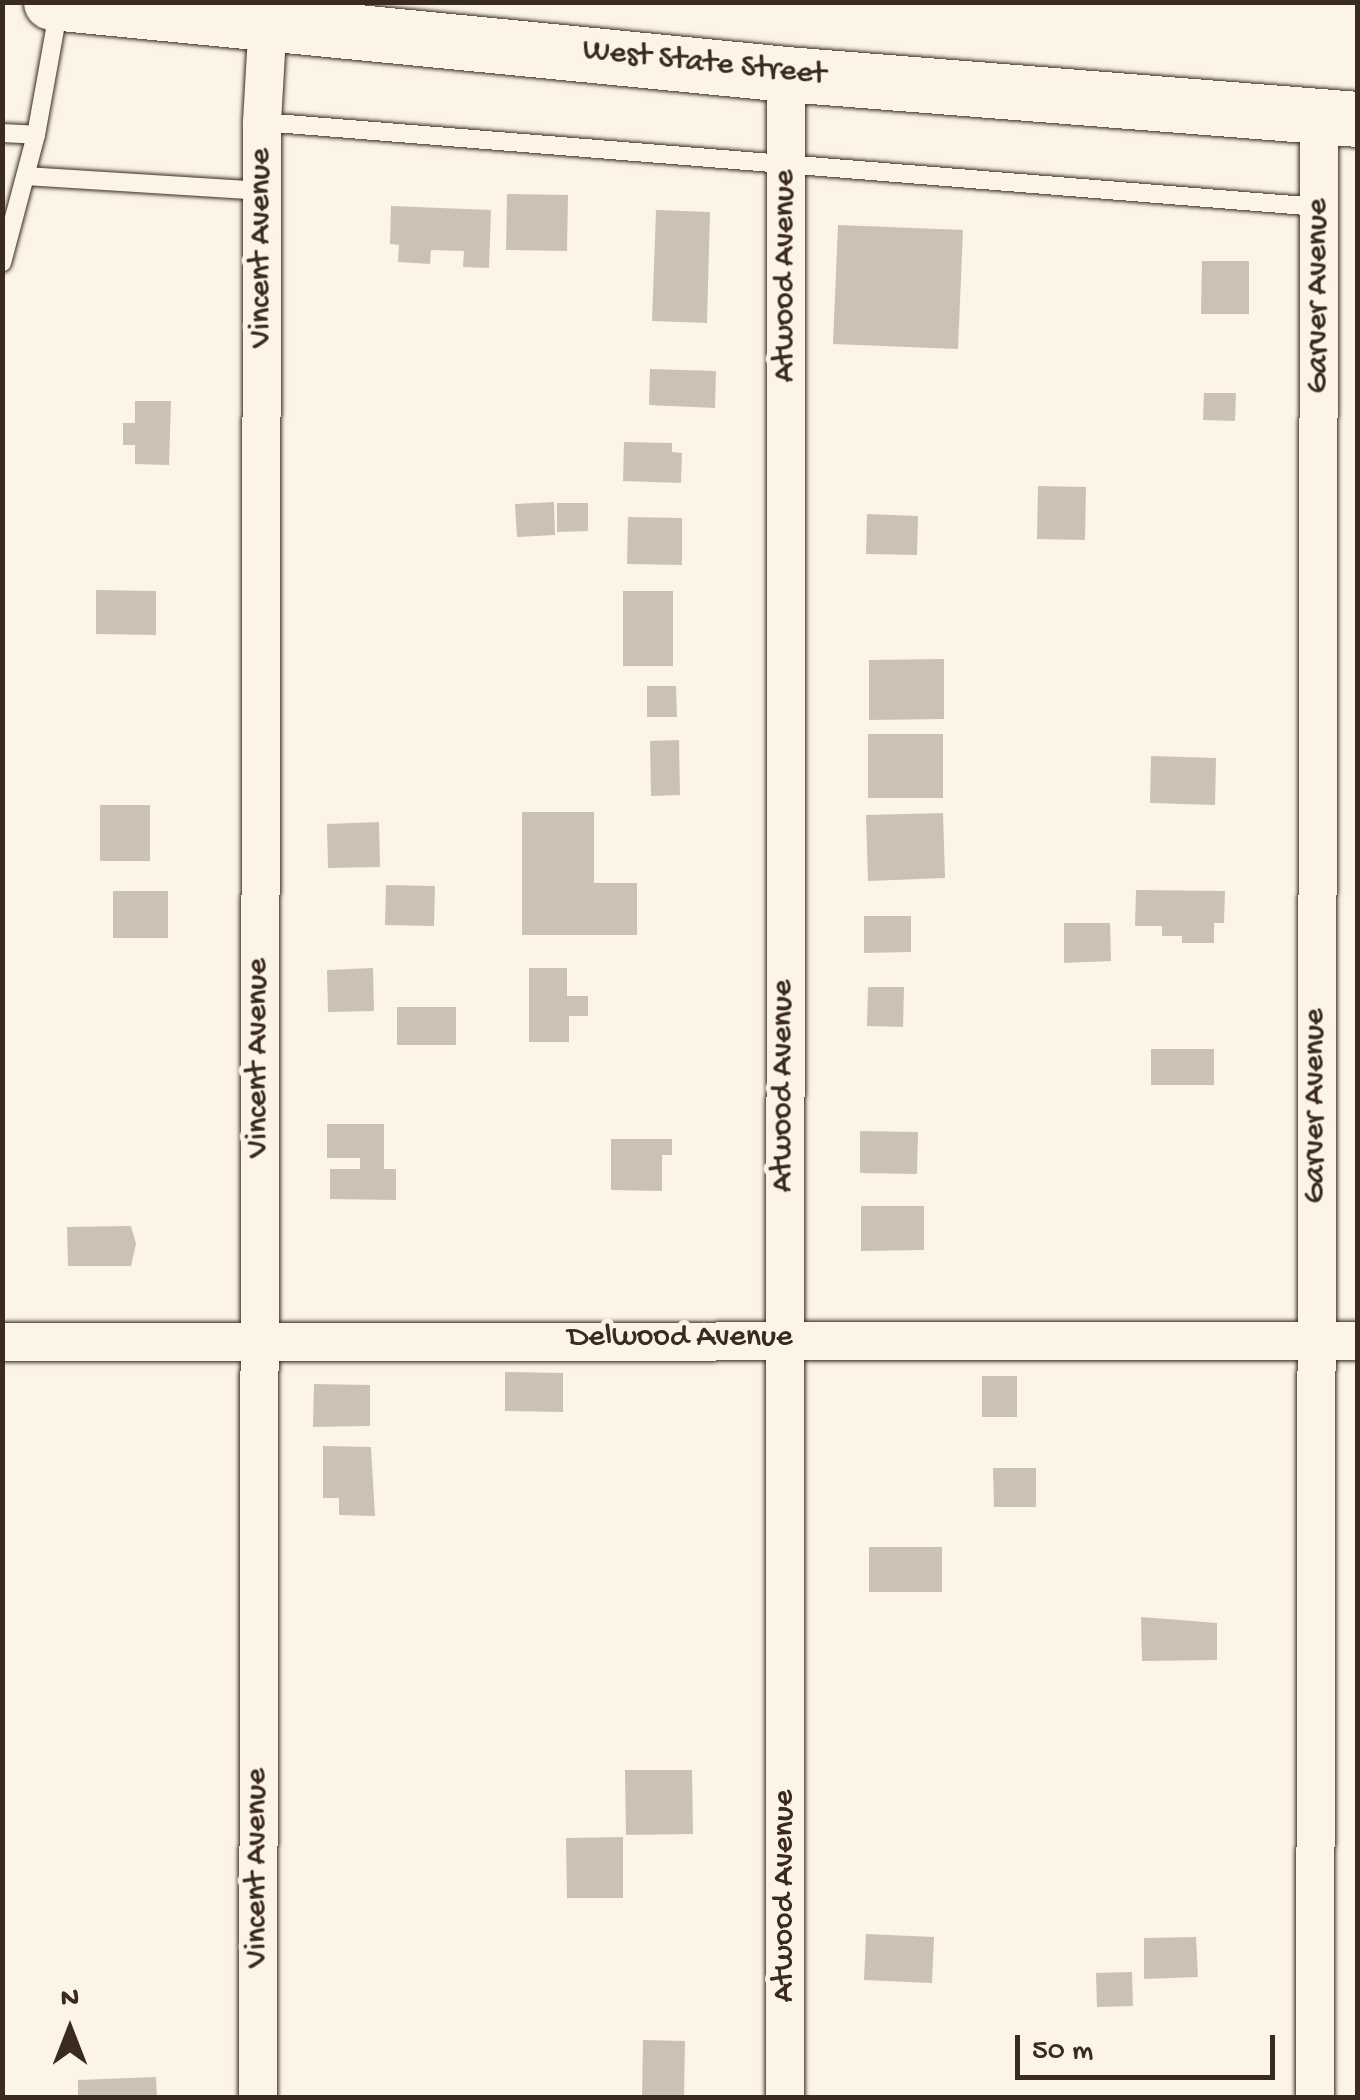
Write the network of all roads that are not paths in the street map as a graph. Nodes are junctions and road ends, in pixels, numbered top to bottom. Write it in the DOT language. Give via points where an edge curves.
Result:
graph roads {
  1 [pos="51,2"];
  2 [pos="60,3"];
  3 [pos="269,11"];
  4 [pos="786,74"];
  5 [pos="1338,117"];
  6 [pos="262,122"];
  7 [pos="2,133"];
  8 [pos="36,135"];
  9 [pos="786,164"];
  10 [pos="26,176"];
  11 [pos="263,191"];
  12 [pos="11,200"];
  13 [pos="1319,207"];
  14 [pos="2,263"];
  15 [pos="783,1337"];
  16 [pos="2,1342"];
  17 [pos="258,1342"];
  18 [pos="1315,1342"];
  19 [pos="1358,1342"];
  20 [pos="258,2098"];
  21 [pos="785,2098"];
  22 [pos="1315,2098"];
  1 -- 2 [label="main road, West State Street"];
  2 -- 3 [label="main road, West State Street"];
  2 -- 8 [label="lane"];
  3 -- 4 [label="main road, West State Street"];
  3 -- 6 [label="street, Vincent Avenue"];
  4 -- 5 [label="main road, West State Street"];
  4 -- 9 [label="street, Atwood Avenue"];
  5 -- 13 [label="street, Garver Avenue"];
  6 -- 9 [label="lane"];
  6 -- 11 [label="street, Vincent Avenue"];
  7 -- 8 [label="lane"];
  8 -- 10 [label="lane"];
  9 -- 13 [label="lane"];
  9 -- 15 [label="street, Atwood Avenue"];
  10 -- 11 [label="lane"];
  10 -- 12 [label="lane"];
  11 -- 17 [label="street, Vincent Avenue"];
  12 -- 14 [label="lane"];
  13 -- 18 [label="street, Garver Avenue"];
  15 -- 17 [label="street, Delwood Avenue"];
  15 -- 18 [label="street, Delwood Avenue"];
  15 -- 21 [label="street, Atwood Avenue"];
  16 -- 17 [label="street, Delwood Avenue"];
  17 -- 20 [label="street, Vincent Avenue"];
  18 -- 19 [label="street, Delwood Avenue"];
  18 -- 22 [label="street, Garver Avenue"];
}
